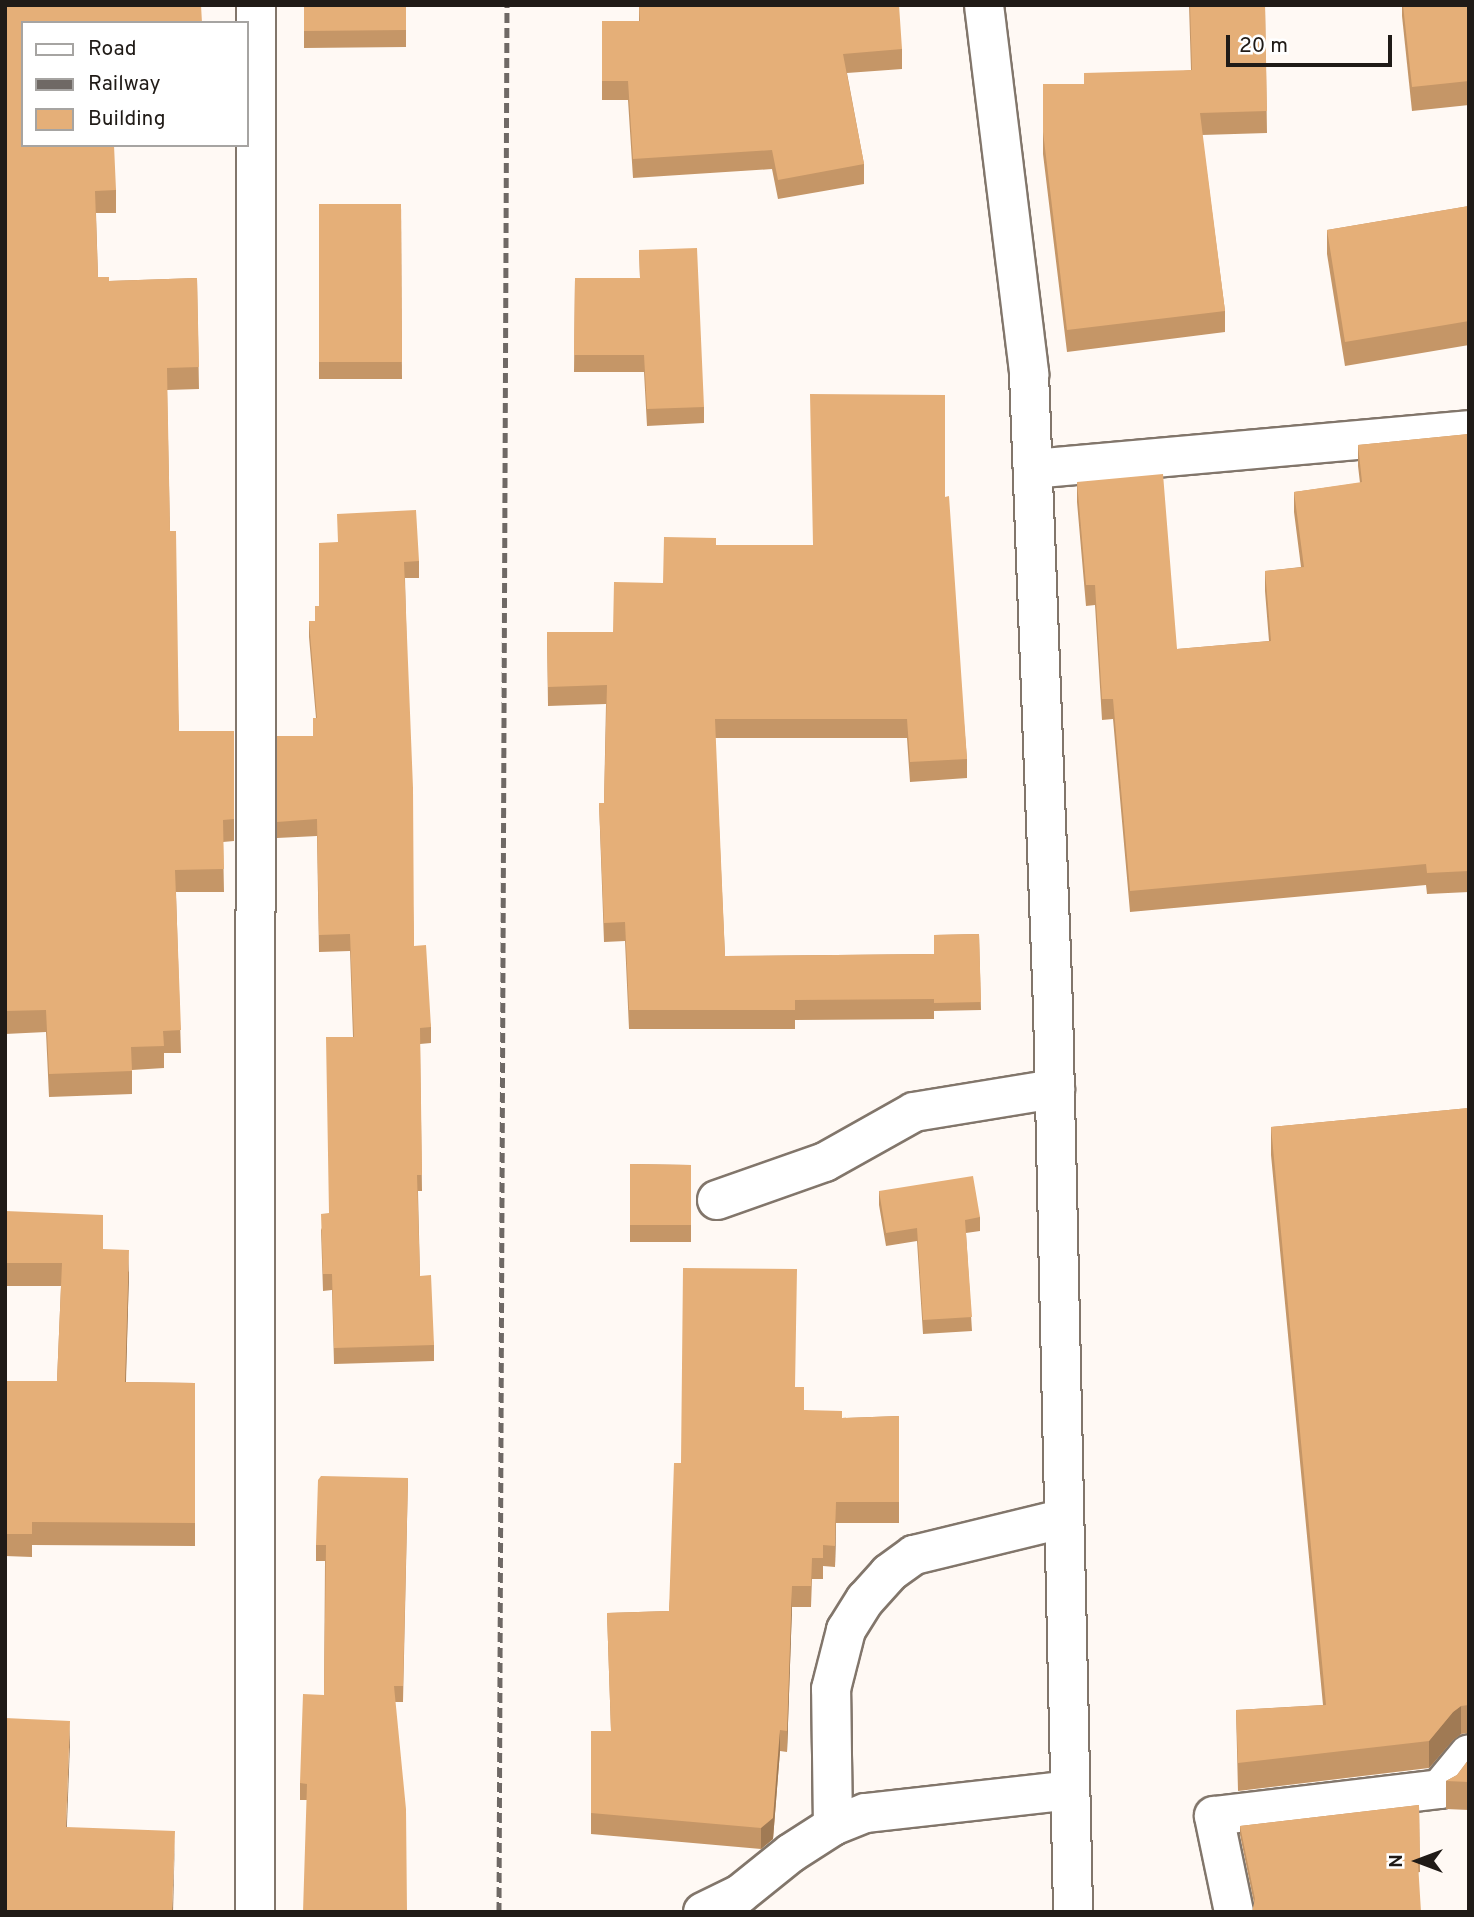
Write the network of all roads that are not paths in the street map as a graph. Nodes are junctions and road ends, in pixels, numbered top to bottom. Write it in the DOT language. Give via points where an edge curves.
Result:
graph roads {
  1 [pos="256,5"];
  2 [pos="984,5"];
  3 [pos="1469,430"];
  4 [pos="1032,469"];
  5 [pos="1055,1089"];
  6 [pos="717,1200"];
  7 [pos="1062,1519"];
  8 [pos="1469,1754"];
  9 [pos="1070,1790"];
  10 [pos="833,1826"];
  11 [pos="255,1912"];
  12 [pos="703,1912"];
  13 [pos="1073,1912"];
  14 [pos="1234,1912"];
  1 -- 11 [label="street"];
  2 -- 4 [label="street" via="1029,374"];
  3 -- 4 [label="street"];
  4 -- 5 [label="street"];
  5 -- 6 [label="street" via="914,1112 825,1162"];
  5 -- 7 [label="street"];
  7 -- 9 [label="street"];
  7 -- 10 [label="street" via="914,1555 889,1573 865,1600 845,1630 831,1689"];
  8 -- 14 [label="street" via="1440,1789 1214,1816"];
  9 -- 10 [label="street" via="866,1813"];
  9 -- 13 [label="street"];
  10 -- 12 [label="street" via="740,1894"];
}
